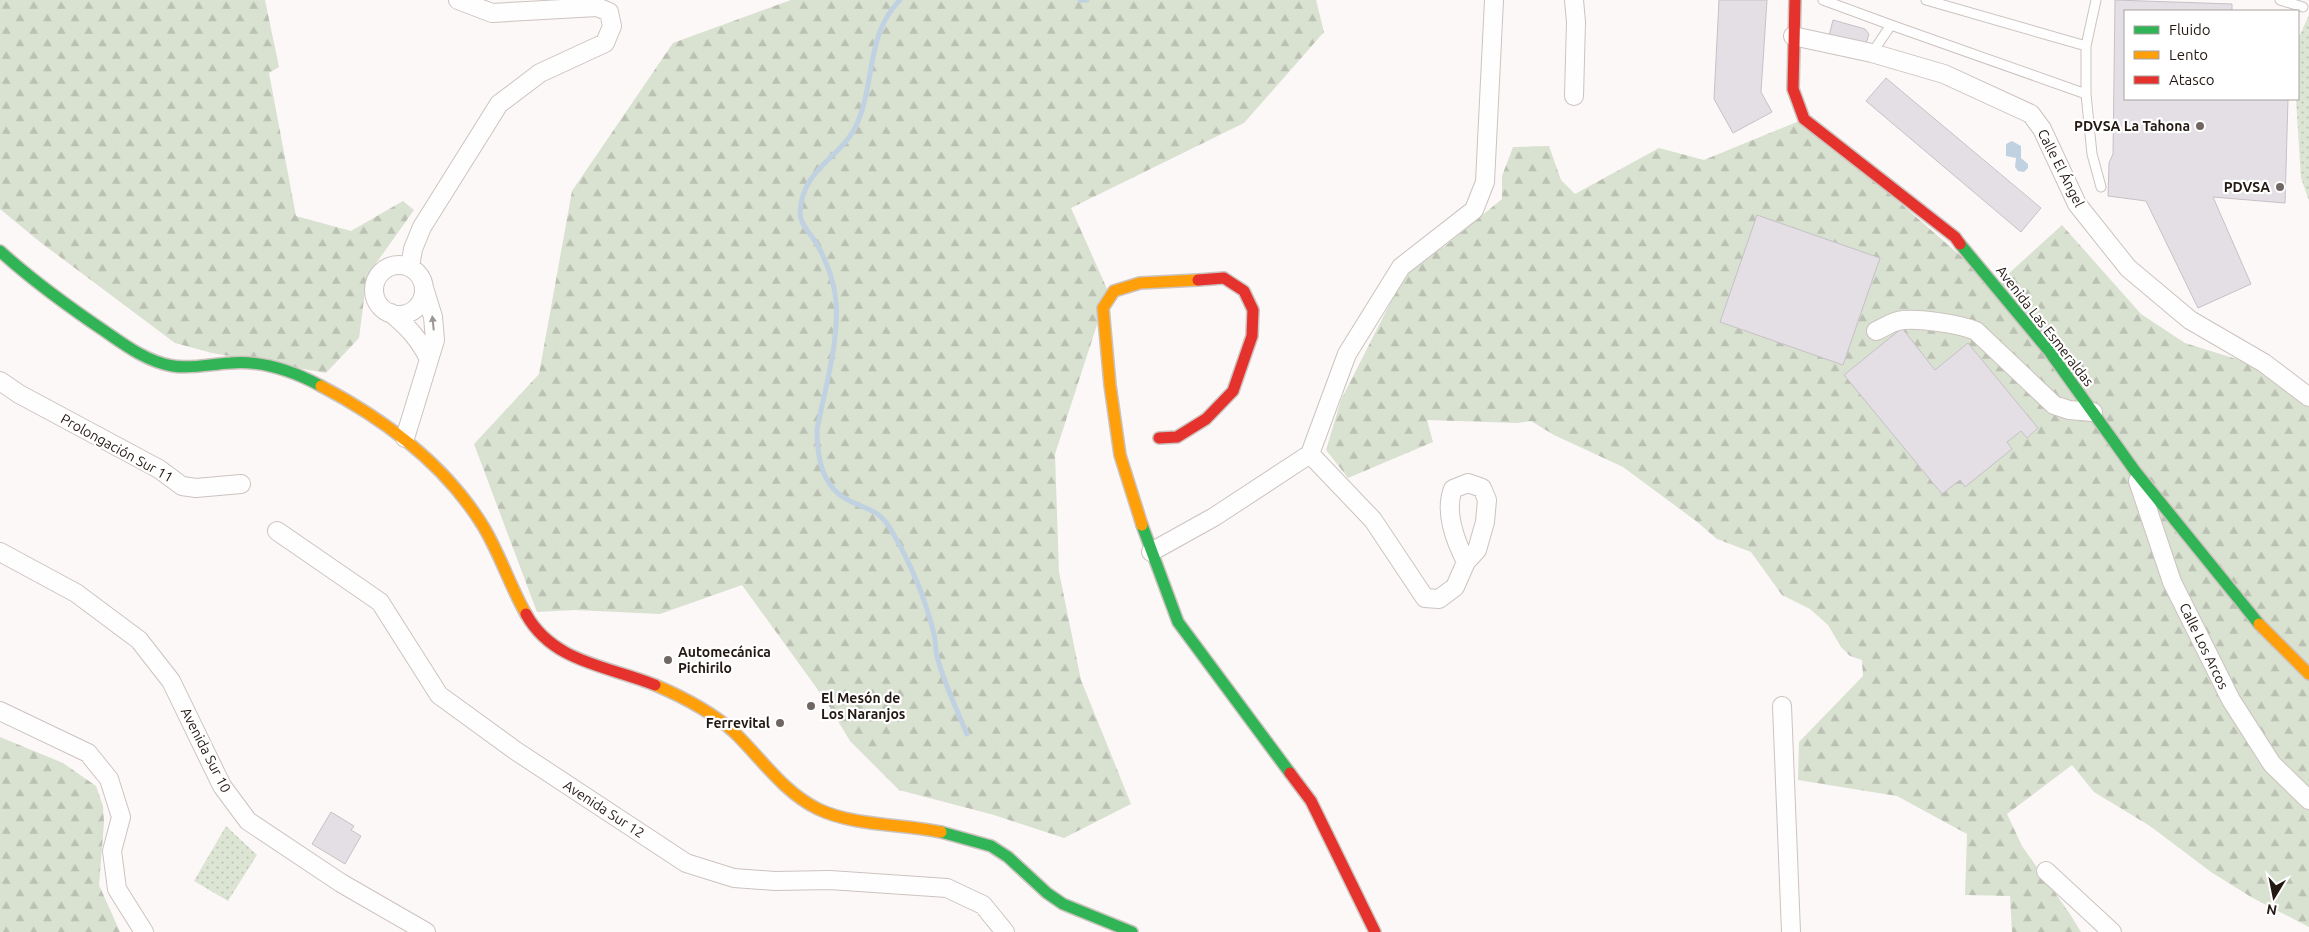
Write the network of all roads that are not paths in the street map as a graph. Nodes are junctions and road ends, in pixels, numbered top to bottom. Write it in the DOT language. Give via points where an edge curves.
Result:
graph roads {
  1 [pos="458,0"];
  2 [pos="1494,0"];
  3 [pos="1574,0"];
  4 [pos="1795,0"];
  5 [pos="1823,0"];
  6 [pos="1926,0"];
  7 [pos="2096,0"];
  8 [pos="2280,0"];
  9 [pos="534,5"];
  10 [pos="2303,7"];
  11 [pos="1891,24"];
  12 [pos="1793,36"];
  13 [pos="2086,46"];
  14 [pos="1872,53"];
  15 [pos="2086,94"];
  16 [pos="1574,96"];
  17 [pos="2101,187"];
  18 [pos="0,251"];
  19 [pos="410,267"];
  20 [pos="424,287"];
  21 [pos="390,313"];
  22 [pos="1876,331"];
  23 [pos="430,359"];
  24 [pos="0,381"];
  25 [pos="2309,397"];
  26 [pos="2093,412"];
  27 [pos="405,438"];
  28 [pos="1159,438"];
  29 [pos="1310,454"];
  30 [pos="2135,471"];
  31 [pos="241,484"];
  32 [pos="277,531"];
  33 [pos="0,552"];
  34 [pos="1151,552"];
  35 [pos="1466,562"];
  36 [pos="2309,674"];
  37 [pos="1782,706"];
  38 [pos="0,711"];
  39 [pos="2309,800"];
  40 [pos="2046,871"];
  41 [pos="144,932"];
  42 [pos="426,932"];
  43 [pos="1005,932"];
  44 [pos="1132,932"];
  45 [pos="1375,932"];
  46 [pos="1791,932"];
  47 [pos="2112,932"];
  1 -- 9 [label="street" via="492,13"];
  2 -- 29 [label="street" via="1485,182 1474,210 1401,267 1347,354"];
  3 -- 16 [label="street"];
  4 -- 12 [label="street, Avenida Las Esmeraldas"];
  5 -- 11 [label="lane"];
  6 -- 13 [label="lane"];
  7 -- 13 [label="lane"];
  8 -- 10 [label="lane"];
  9 -- 19 [label="street" via="597,8 609,12 612,26 605,43 540,72 499,104 422,228"];
  11 -- 14 [label="lane"];
  11 -- 15 [label="lane"];
  12 -- 14 [label="street, Calle El Ángel"];
  12 -- 26 [label="street, Avenida Las Esmeraldas" via="1793,89 1804,119 1955,237"];
  13 -- 15 [label="lane"];
  14 -- 25 [label="street, Calle El Ángel" via="1944,74 2031,114 2050,144 2077,204 2128,268 2190,320 2264,363"];
  15 -- 17 [label="lane" via="2092,154"];
  18 -- 27 [label="street" via="61,302 145,357 175,366 242,362 285,370 355,406"];
  19 -- 20 [label="street" via="422,279"];
  19 -- 21 [label="street" via="394,265 380,273 376,280 374,288 378,303"];
  20 -- 21 [label="street" via="424,295 415,310 399,315"];
  23 -- 20 [label="street, one-way" via="434,340 433,317"];
  21 -- 23 [label="street" via="419,339"];
  22 -- 26 [label="street" via="1897,321 1909,320 1964,326 1976,331 2054,405"];
  23 -- 27 [label="street"];
  24 -- 31 [label="street, Prolongación Sur 11" via="160,469 182,486"];
  26 -- 30 [label="street, Avenida Las Esmeraldas"];
  27 -- 44 [label="street" via="460,494 486,531 534,626 552,645 652,684 721,720 778,778 813,807 831,815 941,833 993,846 1059,902"];
  28 -- 34 [label="street" via="1177,437 1184,433 1206,419 1233,391 1252,336 1253,310 1244,291 1224,278 1140,283 1114,291 1102,308 1120,455"];
  29 -- 34 [label="street" via="1214,518"];
  29 -- 35 [label="street" via="1373,520 1425,598 1440,599 1455,588"];
  30 -- 36 [label="street, Avenida Las Esmeraldas" via="2260,626"];
  30 -- 39 [label="street, Calle Los Arcos" via="2172,582 2231,700 2272,764"];
  32 -- 43 [label="street, Avenida Sur 12" via="380,602 439,695 516,751 686,863 734,878 830,880 947,888 983,905"];
  33 -- 42 [label="street, Avenida Sur 10" via="76,593 139,640 171,681 222,786 248,822 340,883"];
  34 -- 45 [label="street" via="1178,622 1311,802"];
  37 -- 46 [label="street"];
  38 -- 41 [label="street" via="88,753 109,780 121,818 112,851 117,889"];
  40 -- 47 [label="street"];
}
